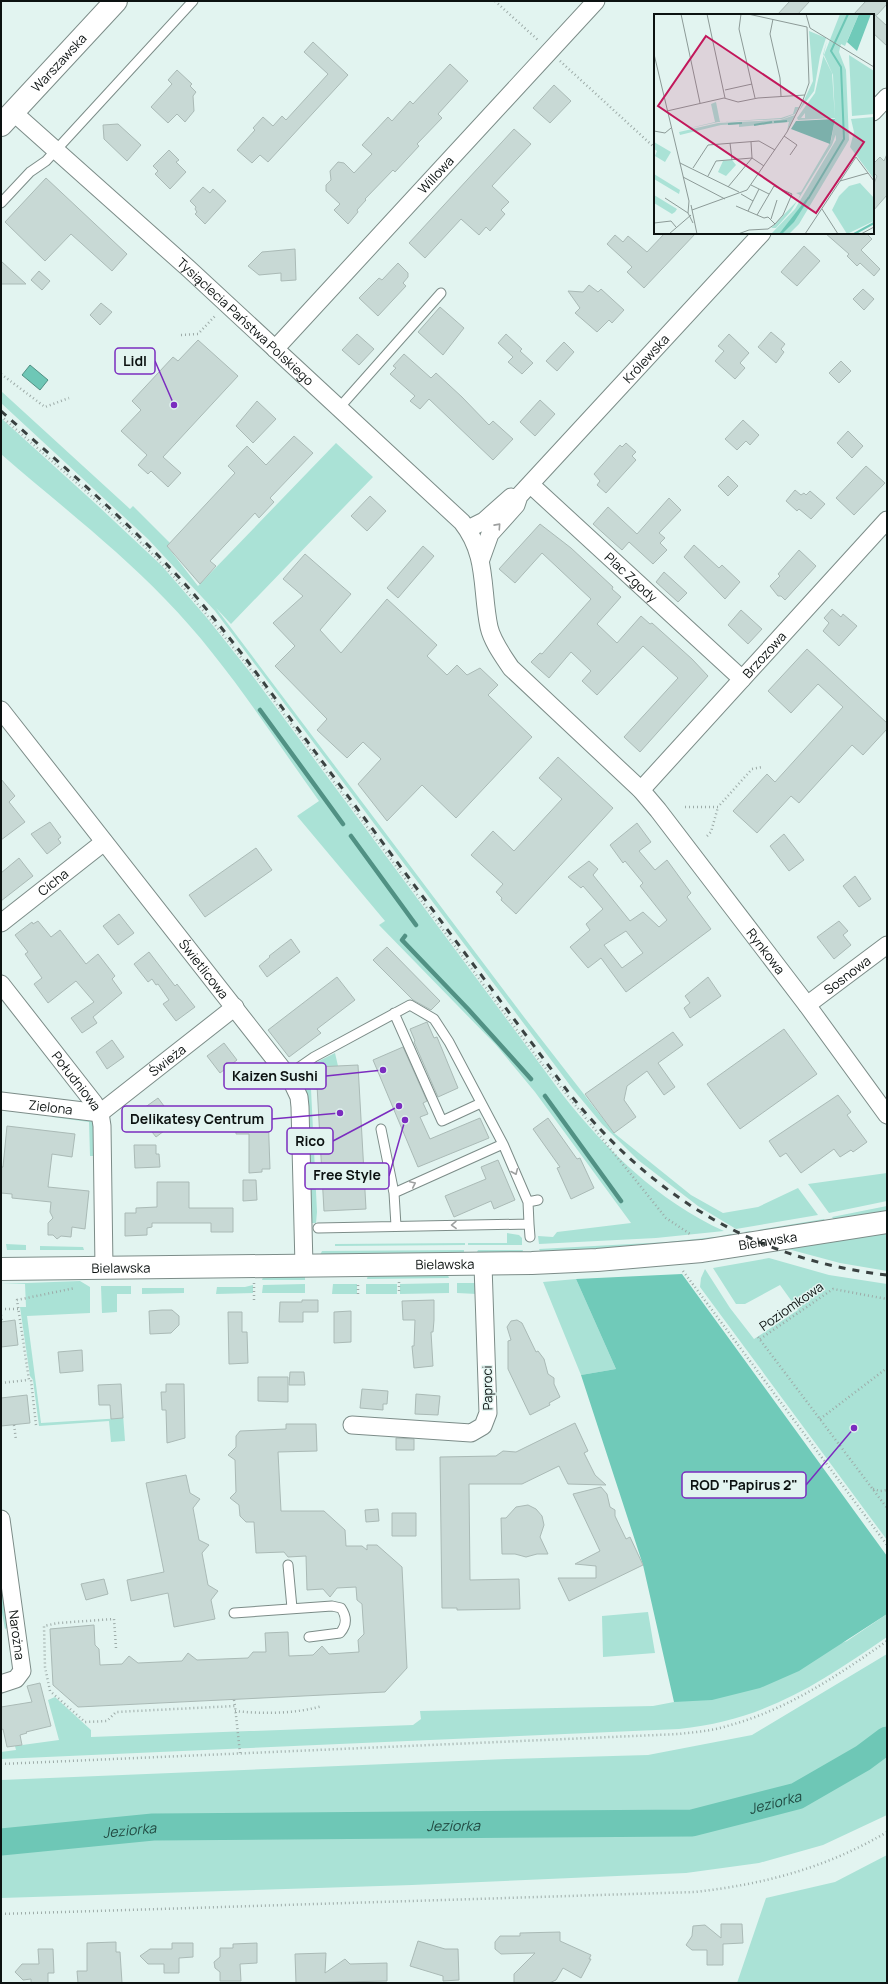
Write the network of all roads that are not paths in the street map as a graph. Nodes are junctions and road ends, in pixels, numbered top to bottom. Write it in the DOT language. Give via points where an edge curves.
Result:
graph roads {
  1 [pos="116,1"];
  2 [pos="193,1"];
  3 [pos="596,1"];
  4 [pos="887,97"];
  5 [pos="874,111"];
  6 [pos="7,119"];
  7 [pos="56,149"];
  8 [pos="1,203"];
  9 [pos="761,234"];
  10 [pos="441,293"];
  11 [pos="275,349"];
  12 [pos="339,408"];
  13 [pos="525,490"];
  14 [pos="887,520"];
  15 [pos="470,533"];
  16 [pos="481,559"];
  17 [pos="742,680"];
  18 [pos="1,710"];
  19 [pos="641,790"];
  20 [pos="104,842"];
  21 [pos="1,922"];
  22 [pos="887,945"];
  23 [pos="1,984"];
  24 [pos="808,1005"];
  25 [pos="235,1007"];
  26 [pos="394,1013"];
  27 [pos="288,1075"];
  28 [pos="1,1102"];
  29 [pos="481,1103"];
  30 [pos="100,1113"];
  31 [pos="887,1115"];
  32 [pos="381,1129"];
  33 [pos="508,1148"];
  34 [pos="394,1193"];
  35 [pos="538,1200"];
  36 [pos="528,1202"];
  37 [pos="887,1222"];
  38 [pos="529,1224"];
  39 [pos="396,1226"];
  40 [pos="318,1228"];
  41 [pos="530,1237"];
  42 [pos="483,1264"];
  43 [pos="304,1266"];
  44 [pos="104,1268"];
  45 [pos="1,1269"];
  46 [pos="352,1425"];
  47 [pos="1,1519"];
  48 [pos="288,1565"];
  49 [pos="292,1608"];
  50 [pos="234,1613"];
  51 [pos="309,1637"];
  52 [pos="9,1681"];
  1 -- 6 [label="street, Warszawska"];
  2 -- 7 [label="lane"];
  3 -- 11 [label="street, Willowa"];
  4 -- 5 [label="street"];
  6 -- 7 [label="street, Tysiąclecia Państwa Polskiego"];
  7 -- 8 [label="lane"];
  7 -- 11 [label="street, Tysiąclecia Państwa Polskiego"];
  9 -- 13 [label="street, Królewska"];
  10 -- 12 [label="lane"];
  11 -- 12 [label="street, Tysiąclecia Państwa Polskiego"];
  12 -- 15 [label="street, Tysiąclecia Państwa Polskiego" via="451,511"];
  13 -- 15 [label="street" via="510,498"];
  16 -- 13 [label="street, one-way" via="490,534 516,505"];
  13 -- 17 [label="street, Plac Zgody"];
  14 -- 17 [label="street, Brzozowa"];
  15 -- 16 [label="street"];
  16 -- 19 [label="street" via="489,628 511,668"];
  17 -- 19 [label="street, Brzozowa"];
  18 -- 20 [label="street, Świetlicowa"];
  19 -- 24 [label="street, Rynkowa"];
  20 -- 21 [label="street, Cicha"];
  20 -- 25 [label="street, Świetlicowa"];
  22 -- 24 [label="street, Sosnowa"];
  23 -- 30 [label="street, Południowa"];
  24 -- 31 [label="street, Rynkowa"];
  25 -- 27 [label="street, Świetlicowa"];
  25 -- 30 [label="street, Świeża"];
  26 -- 27 [label="lane" via="314,1057"];
  26 -- 29 [label="lane" via="410,1005 434,1019"];
  26 -- 29 [label="lane" via="442,1121"];
  27 -- 43 [label="street, Świetlicowa" via="300,1107"];
  28 -- 30 [label="street, Zielona"];
  29 -- 33 [label="lane"];
  30 -- 44 [label="street, Południowa"];
  32 -- 34 [label="lane"];
  34 -- 33 [label="lane, one-way"];
  33 -- 36 [label="lane, one-way"];
  34 -- 39 [label="lane"];
  35 -- 36 [label="lane"];
  36 -- 38 [label="lane"];
  37 -- 42 [label="street, Bielawska" via="745,1245 670,1254 597,1260"];
  38 -- 39 [label="lane, one-way"];
  38 -- 41 [label="lane"];
  39 -- 40 [label="lane"];
  42 -- 43 [label="street, Bielawska"];
  42 -- 46 [label="street, Paproci" via="488,1413 483,1426 471,1433"];
  43 -- 44 [label="street, Bielawska"];
  44 -- 45 [label="street, Bielawska"];
  47 -- 52 [label="street, Narożna" via="22,1671"];
  48 -- 49 [label="lane"];
  49 -- 50 [label="lane"];
  49 -- 51 [label="lane" via="332,1606 341,1608 344,1612 346,1624 340,1633"];
}
